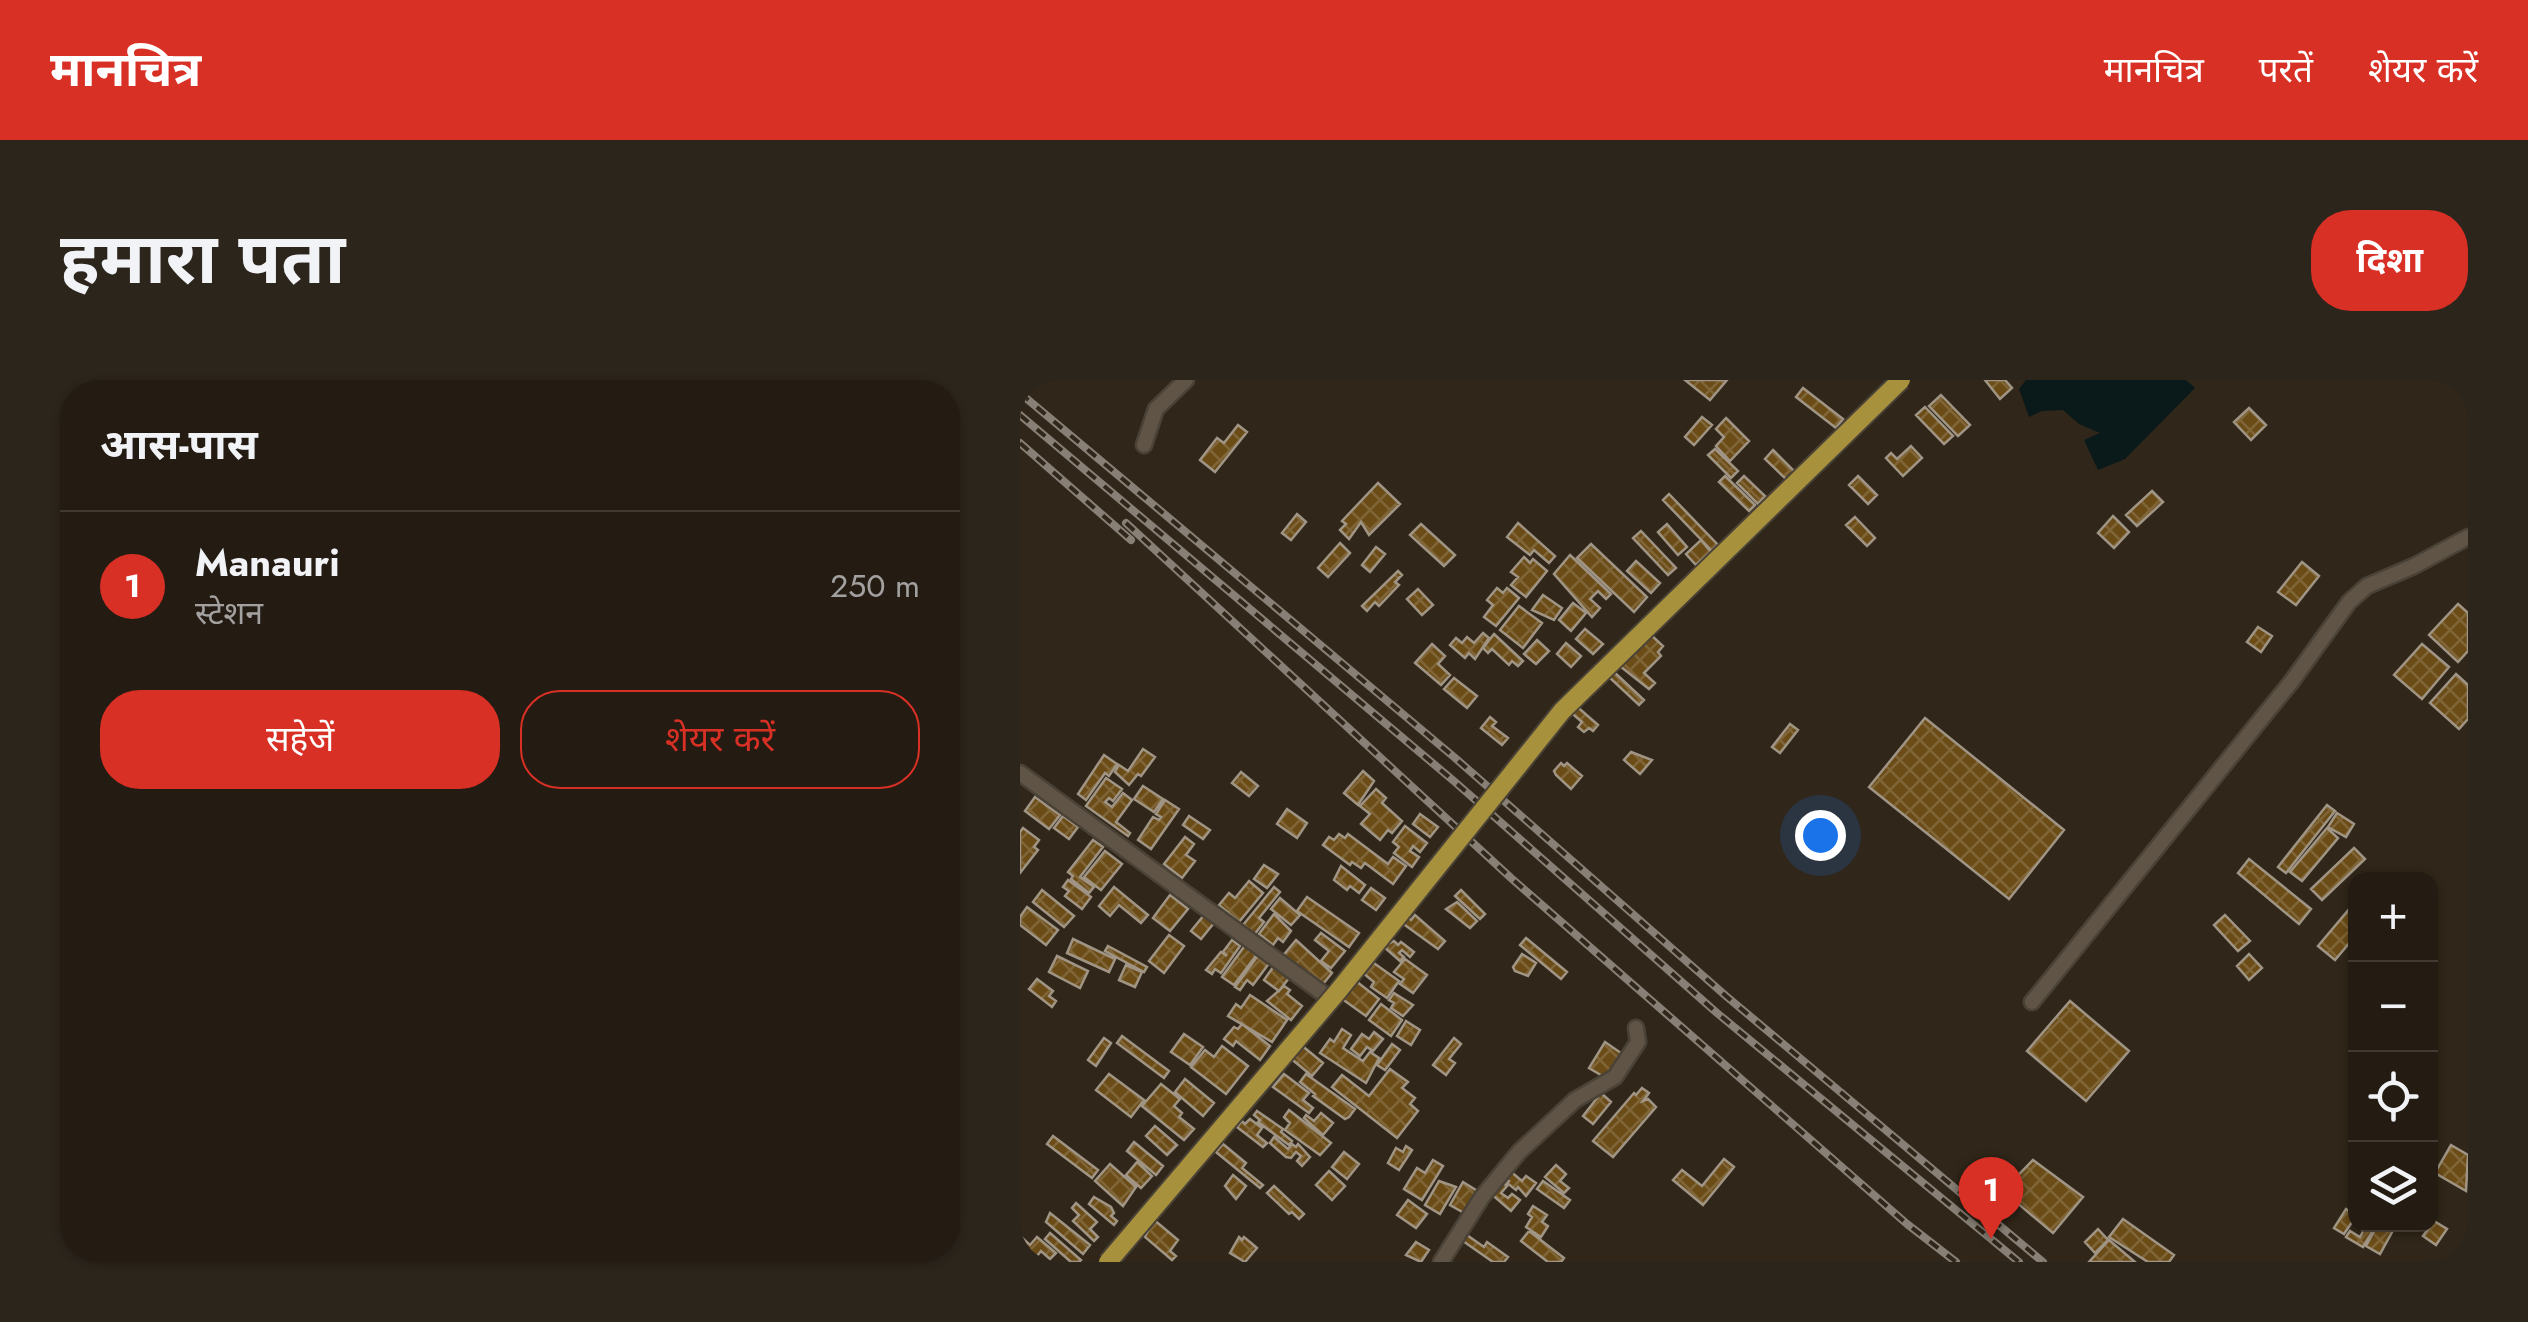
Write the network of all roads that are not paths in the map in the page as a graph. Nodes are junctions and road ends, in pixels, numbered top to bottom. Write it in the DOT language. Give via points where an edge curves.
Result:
graph roads {
  1 [pos="1186,380"];
  2 [pos="1901,380"];
  3 [pos="1144,445"];
  4 [pos="2468,537"];
  5 [pos="1020,773"];
  6 [pos="1321,992"];
  7 [pos="2032,1002"];
  8 [pos="1636,1028"];
  9 [pos="1108,1262"];
  10 [pos="1441,1262"];
  1 -- 3 [label="street" via="1156,410"];
  2 -- 9 [label="main road, bridge" via="1562,710 1339,990"];
  4 -- 7 [label="street" via="2366,586 2349,602"];
  5 -- 6 [label="street"];
  8 -- 10 [label="street" via="1638,1042 1615,1078 1576,1100 1532,1138 1482,1196"];
}
